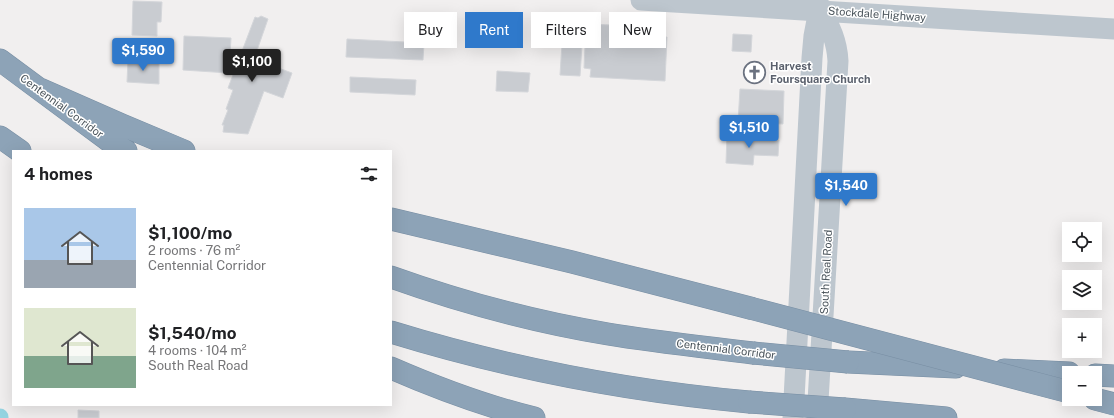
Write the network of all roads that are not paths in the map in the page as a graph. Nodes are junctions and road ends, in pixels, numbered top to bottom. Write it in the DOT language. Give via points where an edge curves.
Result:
graph roads {
  1 [pos="641,0"];
  2 [pos="819,5"];
  3 [pos="1114,29"];
  4 [pos="0,60"];
  5 [pos="33,84"];
  6 [pos="0,137"];
  7 [pos="19,150"];
  8 [pos="124,150"];
  9 [pos="182,150"];
  10 [pos="392,219"];
  11 [pos="392,277"];
  12 [pos="392,332"];
  13 [pos="393,368"];
  14 [pos="1062,373"];
  15 [pos="1102,375"];
  16 [pos="1114,376"];
  17 [pos="1062,390"];
  18 [pos="1102,401"];
  19 [pos="1114,404"];
  20 [pos="493,418"];
  21 [pos="534,418"];
  22 [pos="793,418"];
  23 [pos="817,418"];
  24 [pos="946,418"];
  1 -- 2 [label="street, Stockdale Highway"];
  2 -- 3 [label="street, Stockdale Highway"];
  2 -- 22 [label="street" via="812,58"];
  2 -- 23 [label="street, South Real Road" via="834,34 838,61"];
  4 -- 5 [label="highway, Centennial Corridor"];
  5 -- 8 [label="highway, Centennial Corridor"];
  5 -- 9 [label="highway"];
  6 -- 7 [label="highway"];
  10 -- 17 [label="highway, bridge" via="572,262"];
  11 -- 14 [label="highway, Centennial Corridor, bridge" via="507,312 608,334 753,353 848,362"];
  12 -- 24 [label="highway, bridge" via="546,373 652,391"];
  13 -- 20 [label="highway"];
  13 -- 21 [label="highway" via="449,391"];
  15 -- 16 [label="highway"];
  18 -- 19 [label="highway"];
}
